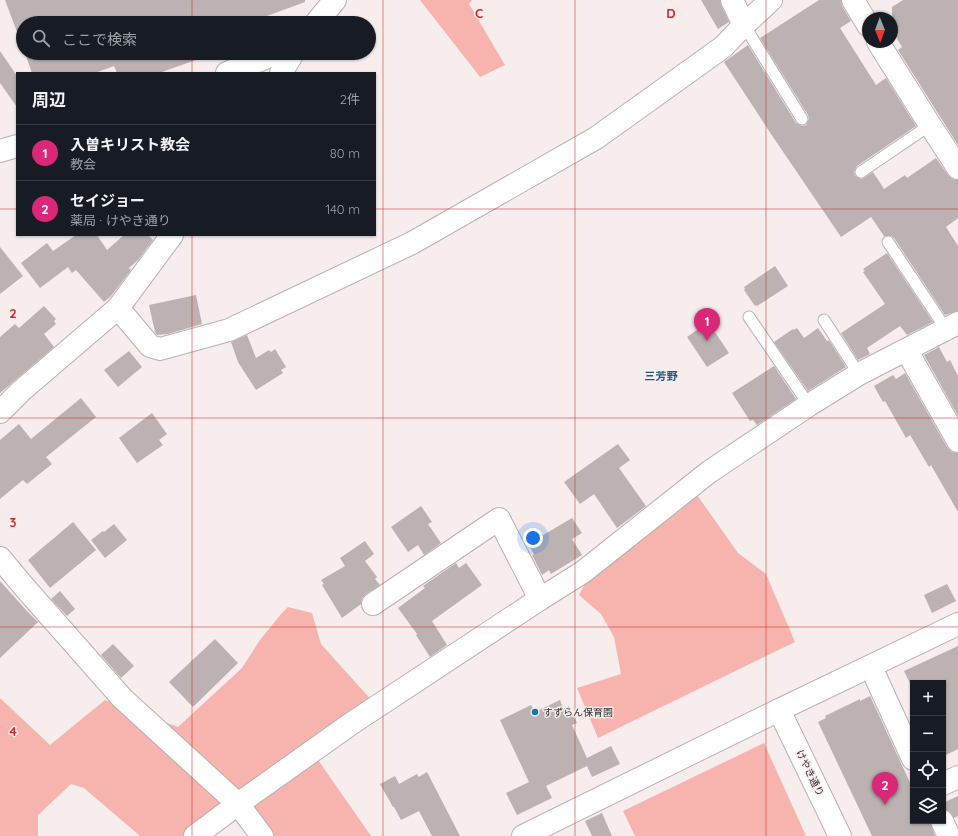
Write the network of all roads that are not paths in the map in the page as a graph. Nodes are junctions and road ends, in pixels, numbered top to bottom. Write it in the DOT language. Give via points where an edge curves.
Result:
graph roads {
  1 [pos="335,0"];
  2 [pos="732,0"];
  3 [pos="771,0"];
  4 [pos="853,0"];
  5 [pos="862,15"];
  6 [pos="322,16"];
  7 [pos="744,25"];
  8 [pos="882,48"];
  9 [pos="260,60"];
  10 [pos="289,60"];
  11 [pos="230,72"];
  12 [pos="282,72"];
  13 [pos="802,118"];
  14 [pos="930,125"];
  15 [pos="16,146"];
  16 [pos="0,151"];
  17 [pos="958,168"];
  18 [pos="861,172"];
  19 [pos="171,236"];
  20 [pos="888,242"];
  21 [pos="118,308"];
  22 [pos="749,317"];
  23 [pos="824,320"];
  24 [pos="952,326"];
  25 [pos="907,351"];
  26 [pos="859,374"];
  27 [pos="809,405"];
  28 [pos="0,412"];
  29 [pos="958,440"];
  30 [pos="0,558"];
  31 [pos="540,599"];
  32 [pos="372,604"];
  33 [pos="958,624"];
  34 [pos="871,666"];
  35 [pos="779,710"];
  36 [pos="910,752"];
  37 [pos="958,777"];
  38 [pos="946,783"];
  39 [pos="238,804"];
  40 [pos="943,824"];
  41 [pos="195,836"];
  42 [pos="262,836"];
  43 [pos="523,836"];
  44 [pos="840,836"];
  45 [pos="949,836"];
  1 -- 6 [label="street"];
  2 -- 7 [label="street"];
  3 -- 7 [label="street"];
  4 -- 5 [label="street"];
  7 -- 13 [label="lane"];
  7 -- 21 [label="street" via="723,47 596,138 412,243 229,330 160,349 150,346"];
  8 -- 14 [label="street"];
  9 -- 11 [label="street"];
  10 -- 12 [label="street"];
  14 -- 17 [label="street"];
  14 -- 18 [label="lane"];
  15 -- 16 [label="street"];
  19 -- 21 [label="street"];
  20 -- 24 [label="lane"];
  21 -- 28 [label="street"];
  22 -- 27 [label="lane"];
  23 -- 26 [label="lane"];
  24 -- 25 [label="street"];
  25 -- 26 [label="street"];
  25 -- 29 [label="street"];
  26 -- 27 [label="street"];
  27 -- 31 [label="street" via="709,472 583,572"];
  30 -- 39 [label="street" via="122,698"];
  31 -- 32 [label="street" via="499,519"];
  31 -- 39 [label="street" via="352,723"];
  33 -- 34 [label="street"];
  34 -- 35 [label="street"];
  34 -- 36 [label="street"];
  35 -- 43 [label="street"];
  35 -- 44 [label="street, けやき通り"];
  37 -- 38 [label="street"];
  39 -- 41 [label="street"];
  39 -- 42 [label="street"];
  40 -- 45 [label="street"];
}
